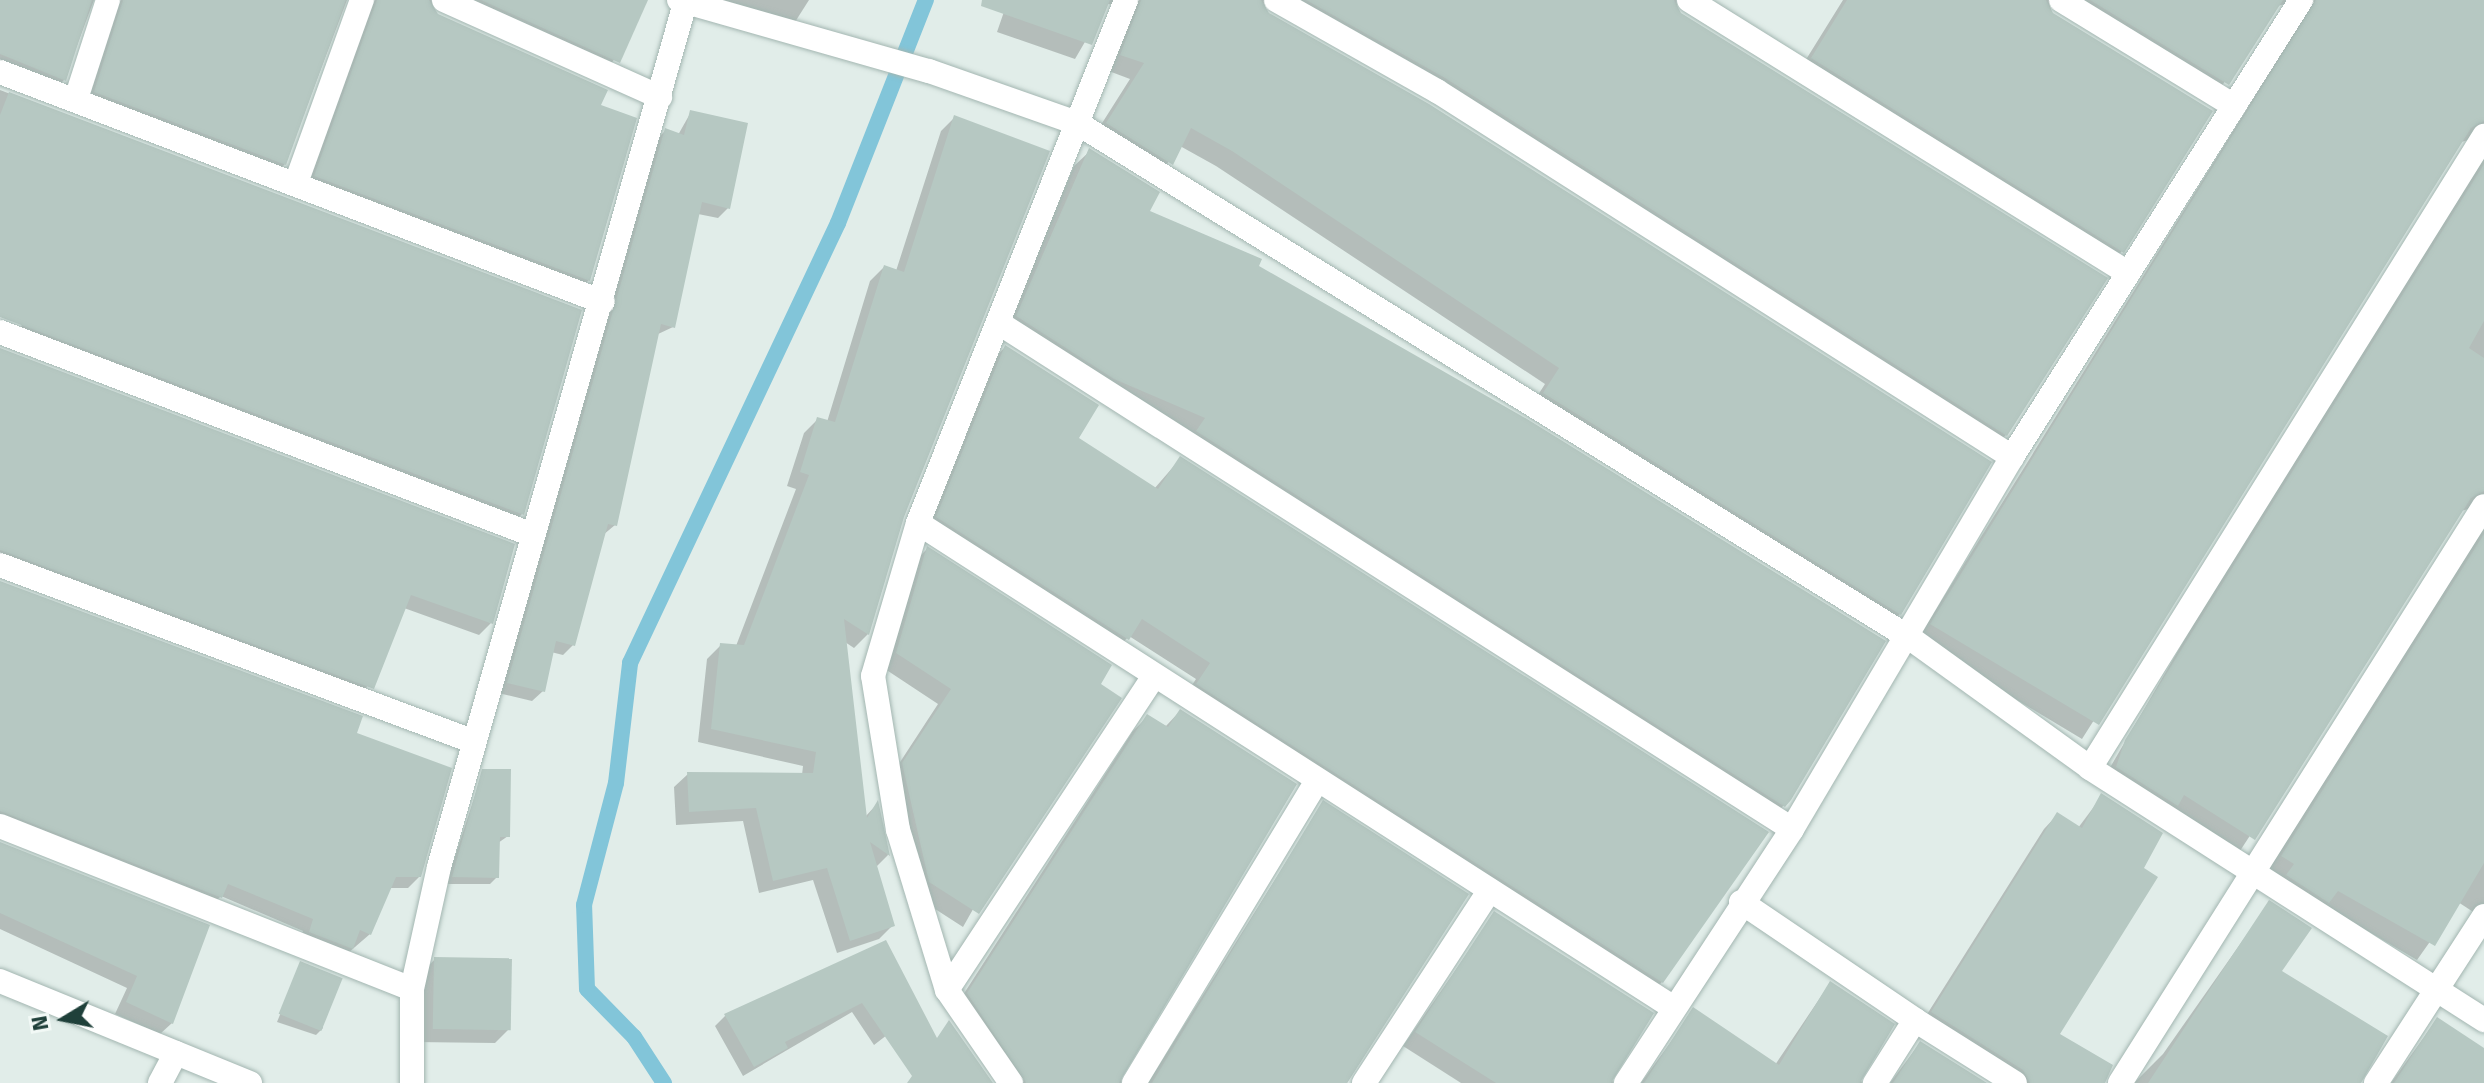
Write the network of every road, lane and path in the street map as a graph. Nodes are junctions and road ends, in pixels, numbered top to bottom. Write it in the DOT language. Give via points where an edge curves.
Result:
graph roads {
  1 [pos="108,0"];
  2 [pos="362,0"];
  3 [pos="444,0"];
  4 [pos="1126,0"];
  5 [pos="1276,0"];
  6 [pos="1689,0"];
  7 [pos="2061,0"];
  8 [pos="2301,0"];
  9 [pos="683,1"];
  10 [pos="0,72"];
  11 [pos="660,97"];
  12 [pos="76,99"];
  13 [pos="2234,106"];
  14 [pos="1077,123"];
  15 [pos="2484,136"];
  16 [pos="296,183"];
  17 [pos="2128,273"];
  18 [pos="603,302"];
  19 [pos="1002,325"];
  20 [pos="0,332"];
  21 [pos="2012,457"];
  22 [pos="2484,506"];
  23 [pos="918,523"];
  24 [pos="533,535"];
  25 [pos="0,565"];
  26 [pos="1910,638"];
  27 [pos="1153,678"];
  28 [pos="472,741"];
  29 [pos="2090,768"];
  30 [pos="1317,781"];
  31 [pos="0,826"];
  32 [pos="1792,829"];
  33 [pos="2255,874"];
  34 [pos="1490,890"];
  35 [pos="1741,902"];
  36 [pos="2484,916"];
  37 [pos="0,981"];
  38 [pos="412,989"];
  39 [pos="947,990"];
  40 [pos="2438,990"];
  41 [pos="1674,1008"];
  42 [pos="1915,1020"];
  43 [pos="2484,1020"];
  44 [pos="176,1053"];
  45 [pos="160,1083"];
  46 [pos="250,1083"];
  47 [pos="412,1083"];
  48 [pos="1011,1083"];
  49 [pos="1134,1083"];
  50 [pos="1364,1083"];
  51 [pos="1626,1083"];
  52 [pos="1875,1083"];
  53 [pos="2015,1083"];
  54 [pos="2120,1083"];
  55 [pos="2376,1083"];
  1 -- 12 [label="street"];
  2 -- 16 [label="street"];
  3 -- 11 [label="street"];
  4 -- 14 [label="street"];
  5 -- 21 [label="street" via="1437,91"];
  6 -- 17 [label="street"];
  7 -- 13 [label="street"];
  8 -- 13 [label="street"];
  9 -- 11 [label="street"];
  9 -- 14 [label="street" via="929,71"];
  10 -- 12 [label="street"];
  11 -- 18 [label="street"];
  12 -- 16 [label="street"];
  13 -- 17 [label="street"];
  14 -- 19 [label="street"];
  14 -- 26 [label="street"];
  15 -- 29 [label="street"];
  16 -- 18 [label="street"];
  17 -- 21 [label="street"];
  18 -- 24 [label="street"];
  19 -- 23 [label="street"];
  19 -- 32 [label="street"];
  20 -- 24 [label="street"];
  21 -- 26 [label="street"];
  22 -- 33 [label="street"];
  23 -- 27 [label="street"];
  23 -- 39 [label="street" via="873,676 898,830"];
  24 -- 28 [label="street"];
  25 -- 28 [label="street"];
  26 -- 29 [label="street"];
  26 -- 32 [label="street"];
  27 -- 30 [label="street"];
  27 -- 39 [label="street"];
  28 -- 38 [label="street"];
  29 -- 33 [label="street"];
  30 -- 34 [label="street"];
  30 -- 49 [label="street"];
  31 -- 38 [label="street"];
  32 -- 35 [label="street"];
  33 -- 40 [label="street"];
  33 -- 54 [label="street"];
  34 -- 41 [label="street"];
  34 -- 50 [label="street"];
  35 -- 41 [label="street"];
  35 -- 42 [label="street"];
  36 -- 40 [label="street"];
  37 -- 44 [label="street"];
  38 -- 47 [label="street"];
  39 -- 48 [label="street"];
  40 -- 43 [label="street"];
  40 -- 55 [label="street"];
  41 -- 51 [label="street"];
  42 -- 52 [label="street"];
  42 -- 53 [label="street"];
  44 -- 45 [label="street"];
  44 -- 46 [label="street"];
}
